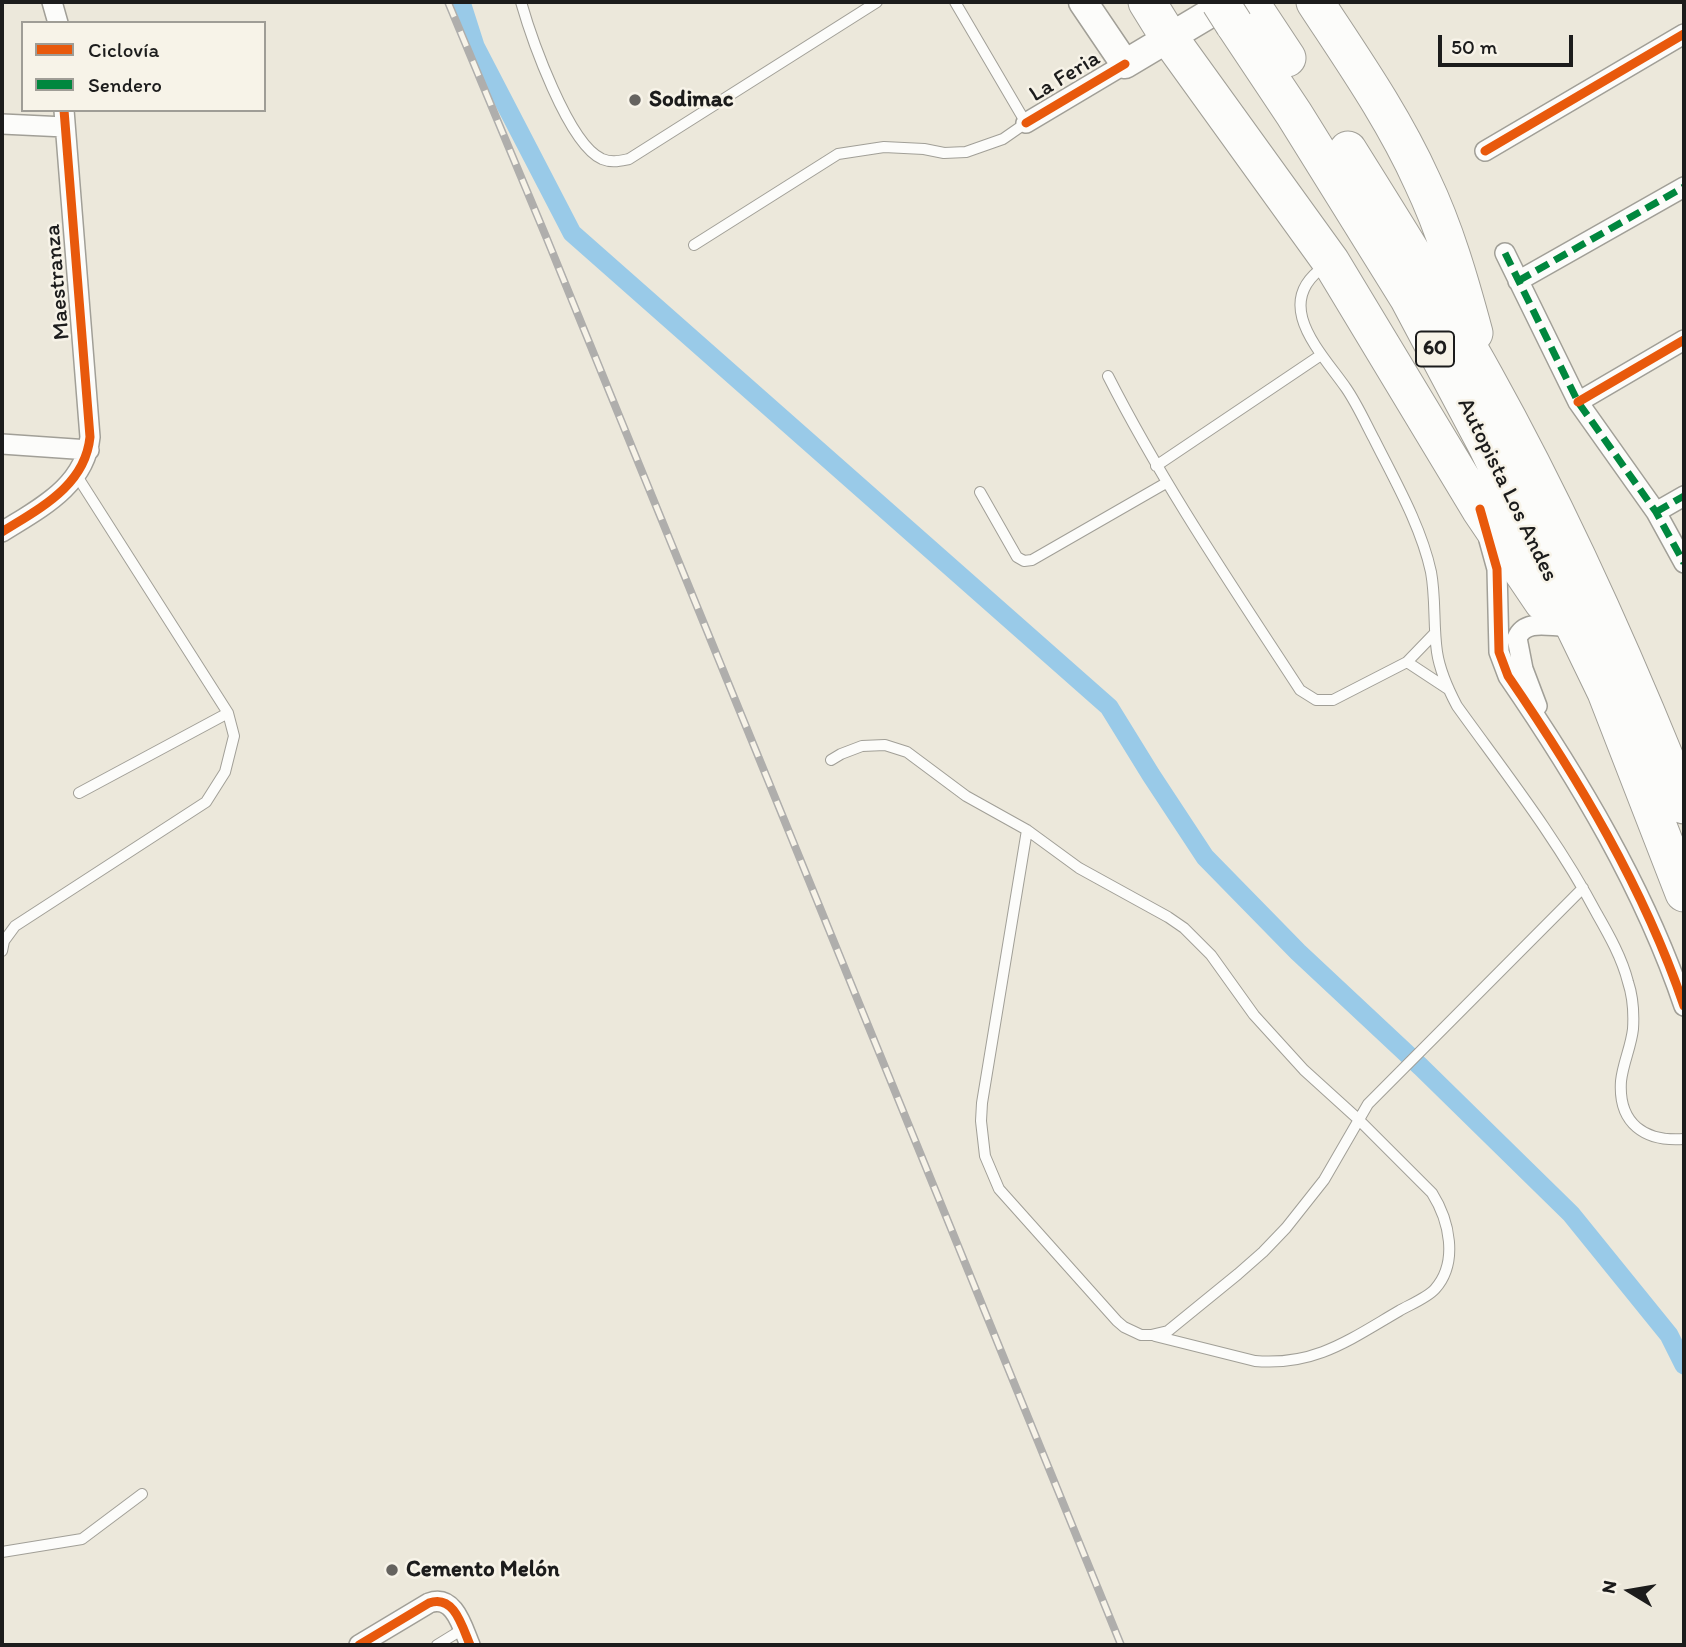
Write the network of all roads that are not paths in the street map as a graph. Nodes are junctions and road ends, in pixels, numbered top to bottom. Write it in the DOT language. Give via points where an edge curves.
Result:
graph roads {
  1 [pos="52,2"];
  2 [pos="521,2"];
  3 [pos="877,2"];
  4 [pos="955,2"];
  5 [pos="1083,2"];
  6 [pos="1147,2"];
  7 [pos="1315,2"];
  8 [pos="1238,8"];
  9 [pos="57,21"];
  10 [pos="1684,34"];
  11 [pos="1168,36"];
  12 [pos="1125,64"];
  13 [pos="64,119"];
  14 [pos="1026,123"];
  15 [pos="2,124"];
  16 [pos="1485,151"];
  17 [pos="1684,187"];
  18 [pos="694,245"];
  19 [pos="1506,253"];
  20 [pos="1331,262"];
  21 [pos="1518,281"];
  22 [pos="1684,340"];
  23 [pos="1321,355"];
  24 [pos="1108,376"];
  25 [pos="1486,378"];
  26 [pos="1578,402"];
  27 [pos="2,444"];
  28 [pos="89,450"];
  29 [pos="1156,466"];
  30 [pos="77,476"];
  31 [pos="1166,483"];
  32 [pos="980,492"];
  33 [pos="1684,496"];
  34 [pos="1480,509"];
  35 [pos="1656,512"];
  36 [pos="2,532"];
  37 [pos="1684,564"];
  38 [pos="1559,626"];
  39 [pos="1435,633"];
  40 [pos="1407,662"];
  41 [pos="1448,690"];
  42 [pos="1606,692"];
  43 [pos="228,713"];
  44 [pos="1553,746"];
  45 [pos="831,760"];
  46 [pos="79,793"];
  47 [pos="1684,805"];
  48 [pos="1027,830"];
  49 [pos="1583,888"];
  50 [pos="1684,893"];
  51 [pos="2,951"];
  52 [pos="1684,1006"];
  53 [pos="1358,1119"];
  54 [pos="1684,1139"];
  55 [pos="1151,1335"];
  56 [pos="142,1494"];
  57 [pos="2,1552"];
  58 [pos="466,1637"];
  59 [pos="359,1645"];
  60 [pos="438,1645"];
  1 -- 9 [label="street"];
  2 -- 3 [label="lane" via="551,87 586,148 614,162 629,159"];
  4 -- 14 [label="lane"];
  5 -- 12 [label="main road"];
  6 -- 11 [label="highway"];
  7 -- 25 [label="highway" via="1380,102 1423,181 1452,257"];
  8 -- 11 [label="main road, La Feria"];
  8 -- 25 [label="highway, Autopista Los Andes / 60" via="1381,203"];
  8 -- 42 [label="highway, Autopista Los Andes / 60" via="1302,126 1409,299 1486,444"];
  10 -- 16 [label="street"];
  11 -- 12 [label="main road, La Feria"];
  11 -- 20 [label="highway"];
  12 -- 14 [label="street, La Feria"];
  13 -- 15 [label="street"];
  13 -- 28 [label="street, Maestranza"];
  14 -- 18 [label="lane" via="1003,139 967,152 884,147 838,154"];
  17 -- 21 [label="street"];
  19 -- 21 [label="street"];
  20 -- 23 [label="lane" via="1314,275 1301,303 1305,330"];
  20 -- 34 [label="highway"];
  21 -- 26 [label="street"];
  22 -- 26 [label="street"];
  23 -- 29 [label="lane"];
  23 -- 39 [label="lane" via="1348,390 1424,548 1434,592"];
  24 -- 29 [label="lane"];
  25 -- 47 [label="highway, Autopista Los Andes / 60" via="1619,645"];
  26 -- 35 [label="street"];
  27 -- 28 [label="street"];
  28 -- 30 [label="street"];
  29 -- 31 [label="lane"];
  30 -- 36 [label="street"];
  30 -- 43 [label="lane"];
  31 -- 32 [label="lane" via="1024,561 1017,557"];
  31 -- 40 [label="lane" via="1305,695 1333,700"];
  33 -- 35 [label="street"];
  34 -- 38 [label="highway"];
  34 -- 44 [label="street" via="1497,569 1501,662"];
  35 -- 37 [label="street"];
  38 -- 42 [label="highway"];
  38 -- 44 [label="street" via="1537,624 1525,628 1517,638 1523,669"];
  39 -- 40 [label="lane"];
  39 -- 41 [label="lane"];
  40 -- 41 [label="lane"];
  41 -- 49 [label="lane"];
  42 -- 50 [label="highway, Autopista Los Andes / 60"];
  43 -- 46 [label="lane"];
  43 -- 51 [label="lane" via="233,736 225,772 206,802 15,926"];
  44 -- 52 [label="street" via="1637,891"];
  45 -- 48 [label="lane" via="862,746 897,748"];
  48 -- 53 [label="lane" via="1106,885 1184,928 1211,955 1279,1043"];
  48 -- 55 [label="lane" via="982,1103 985,1156 999,1189 1117,1321 1132,1332"];
  49 -- 53 [label="lane"];
  49 -- 54 [label="lane" via="1624,969 1632,999 1632,1037 1621,1080 1627,1114 1644,1134"];
  53 -- 55 [label="lane" via="1340,1156 1286,1228 1175,1326"];
  53 -- 55 [label="lane" via="1432,1193 1444,1216 1448,1254 1435,1290 1334,1349 1301,1360 1255,1360"];
  56 -- 57 [label="lane" via="82,1538"];
  58 -- 59 [label="street" via="454,1610 438,1600"];
  58 -- 60 [label="lane"];
}
